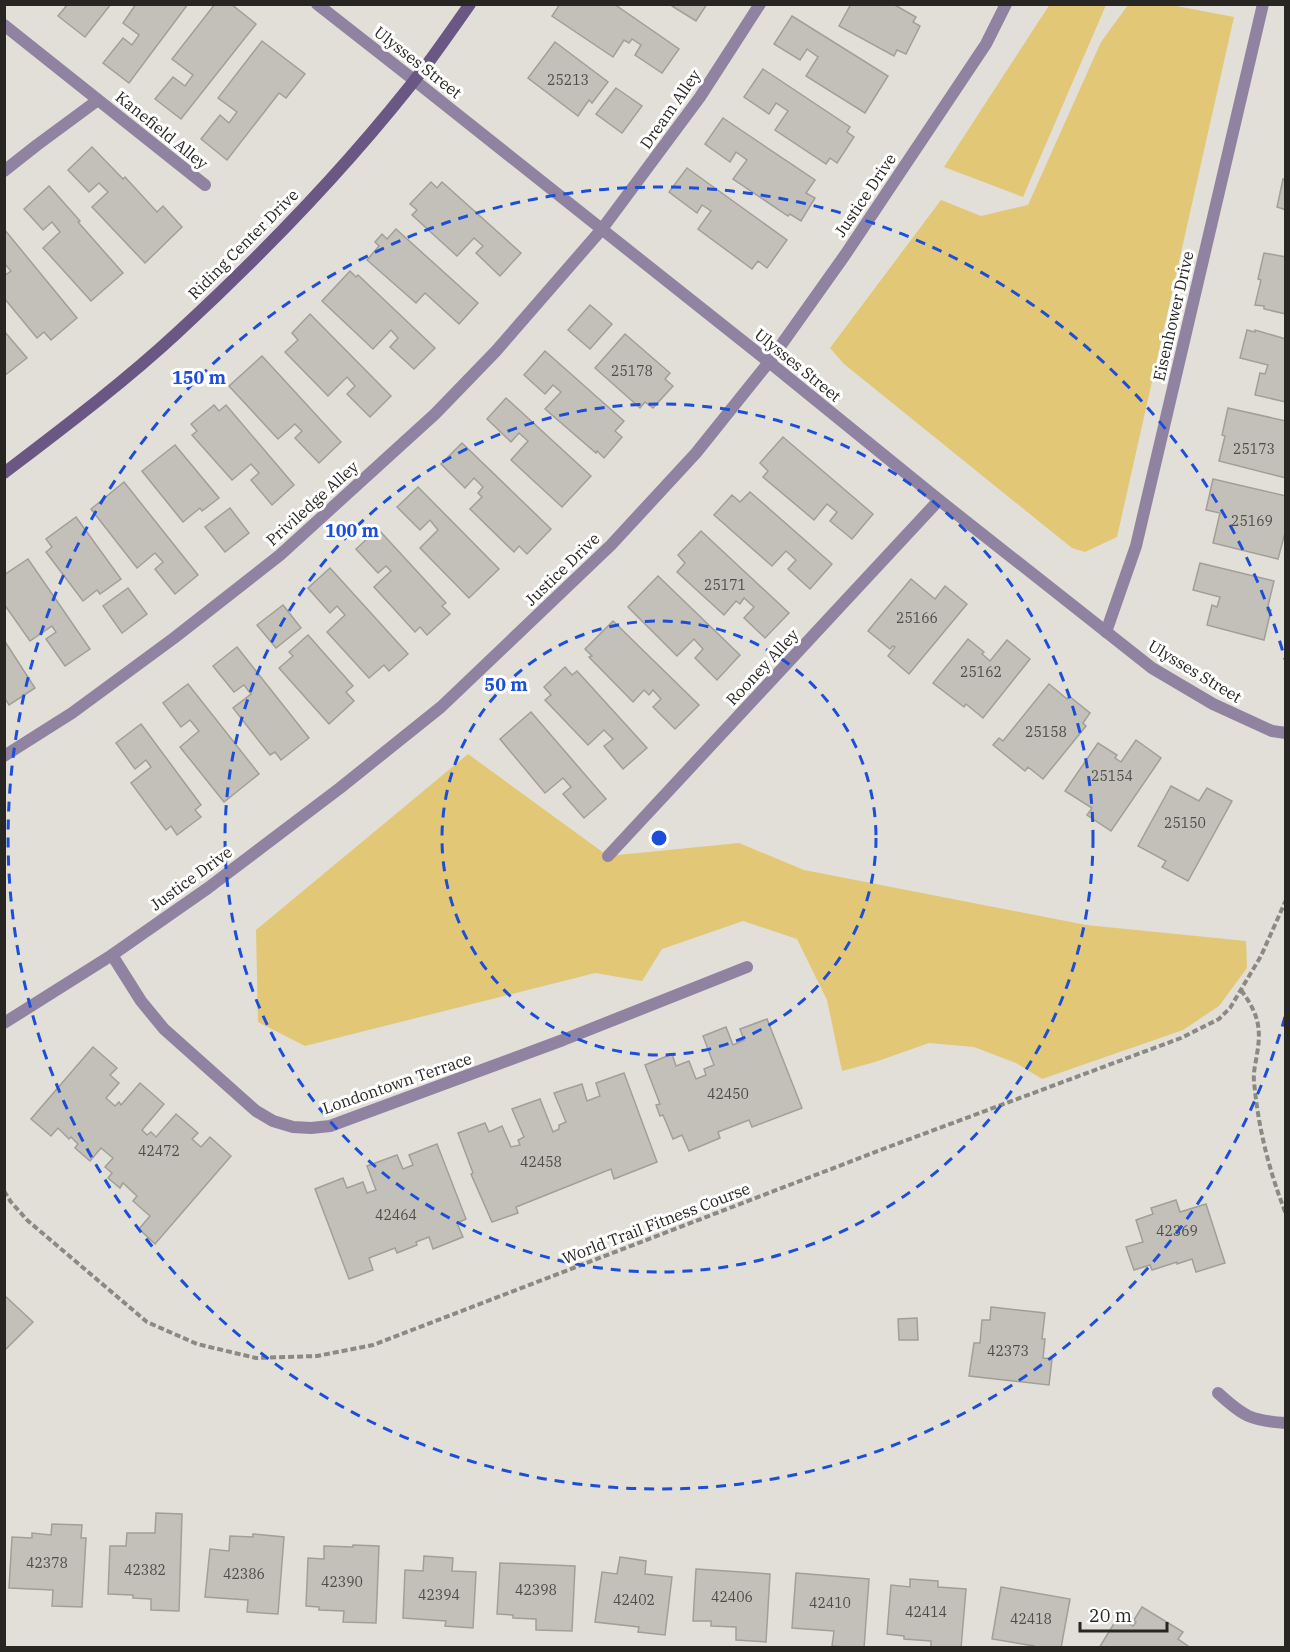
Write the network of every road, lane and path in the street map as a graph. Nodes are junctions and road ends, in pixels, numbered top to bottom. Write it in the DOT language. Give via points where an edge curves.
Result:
graph roads {
  1 [pos="317,4"];
  2 [pos="470,4"];
  3 [pos="760,4"];
  4 [pos="1006,4"];
  5 [pos="1263,4"];
  6 [pos="4,25"];
  7 [pos="414,80"];
  8 [pos="98,100"];
  9 [pos="4,171"];
  10 [pos="206,185"];
  11 [pos="602,229"];
  12 [pos="768,362"];
  13 [pos="4,473"];
  14 [pos="939,500"];
  15 [pos="1106,632"];
  16 [pos="1286,733"];
  17 [pos="4,756"];
  18 [pos="608,856"];
  19 [pos="1286,900"];
  20 [pos="112,955"];
  21 [pos="747,967"];
  22 [pos="1241,990"];
  23 [pos="4,1023"];
  24 [pos="4,1191"];
  25 [pos="1286,1214"];
  26 [pos="1218,1393"];
  27 [pos="1286,1424"];
  1 -- 7 [label="street, Ulysses Street"];
  2 -- 7 [label="street, Riding Center Drive"];
  3 -- 11 [label="street, Dream Alley" via="700,97"];
  4 -- 12 [label="street, Justice Drive" via="986,44 852,246"];
  5 -- 15 [label="street, Eisenhower Drive" via="1136,546"];
  6 -- 8 [label="street, Kanefield Alley"];
  7 -- 11 [label="street, Ulysses Street"];
  7 -- 13 [label="street, Riding Center Drive" via="350,158 265,249 176,334 92,406"];
  8 -- 9 [label="street, Kanefield Alley"];
  8 -- 10 [label="street, Kanefield Alley"];
  11 -- 12 [label="street, Ulysses Street"];
  11 -- 17 [label="street, Priviledge Alley" via="496,351 435,414 280,555 174,638"];
  12 -- 14 [label="street, Ulysses Street"];
  12 -- 20 [label="street, Justice Drive" via="696,453 611,545 441,707 208,888"];
  14 -- 15 [label="street, Ulysses Street"];
  14 -- 18 [label="street, Rooney Alley"];
  15 -- 16 [label="street, Ulysses Street" via="1152,668 1213,704 1272,731"];
  19 -- 22 [label="path, World Trail Fitness Course"];
  20 -- 21 [label="street, Londontown Terrace" via="164,1029 256,1111 273,1121 311,1128 369,1113"];
  20 -- 23 [label="street, Justice Drive"];
  22 -- 24 [label="path, World Trail Fitness Course" via="1219,1019 1181,1038 374,1345 317,1356 256,1358 197,1344 147,1322 27,1220"];
  22 -- 25 [label="path" via="1259,1025 1253,1078 1265,1154"];
  26 -- 27 [label="street" via="1247,1417"];
}
